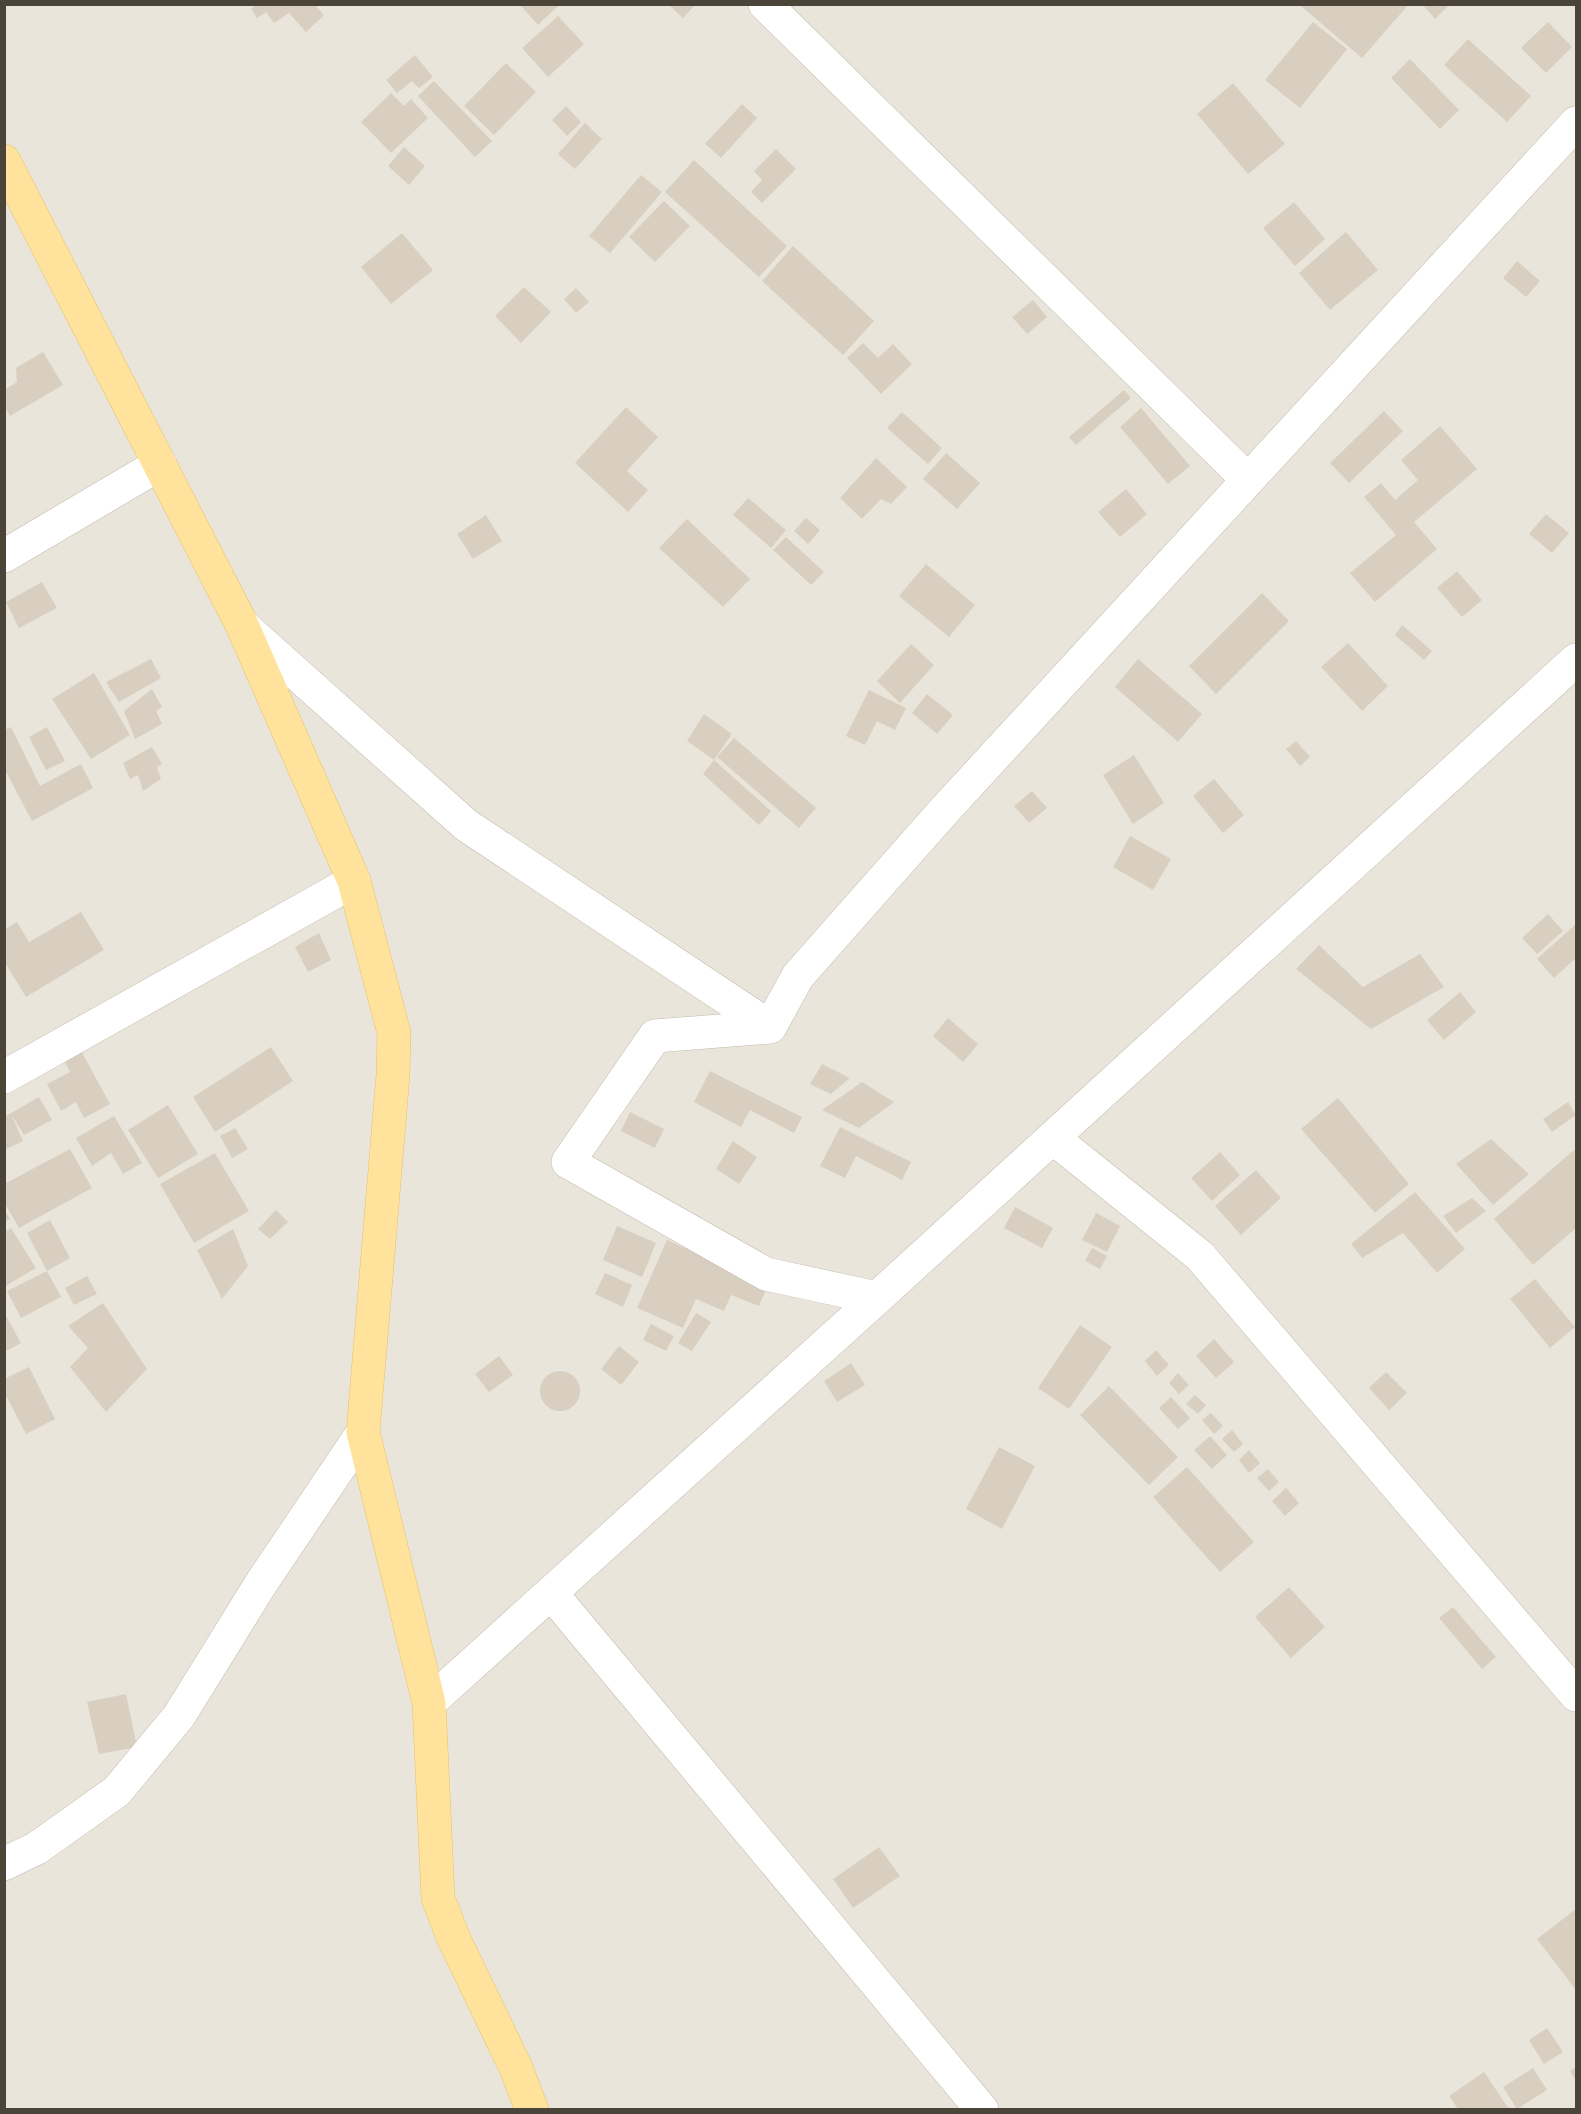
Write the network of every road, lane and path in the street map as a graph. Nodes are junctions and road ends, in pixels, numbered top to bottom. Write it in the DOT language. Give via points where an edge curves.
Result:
graph roads {
  1 [pos="765,4"];
  2 [pos="1576,123"];
  3 [pos="4,161"];
  4 [pos="160,464"];
  5 [pos="1248,480"];
  6 [pos="4,556"];
  7 [pos="242,625"];
  8 [pos="1576,660"];
  9 [pos="354,881"];
  10 [pos="770,1027"];
  11 [pos="4,1077"];
  12 [pos="1053,1138"];
  13 [pos="877,1298"];
  14 [pos="363,1432"];
  15 [pos="551,1593"];
  16 [pos="1576,1695"];
  17 [pos="429,1703"];
  18 [pos="4,1864"];
  19 [pos="532,2109"];
  20 [pos="982,2109"];
  1 -- 5 [label="street"];
  2 -- 5 [label="street"];
  3 -- 4 [label="main road"];
  4 -- 6 [label="street"];
  4 -- 7 [label="main road"];
  5 -- 10 [label="street" via="798,976"];
  7 -- 9 [label="main road"];
  7 -- 10 [label="street" via="466,825"];
  8 -- 12 [label="street"];
  9 -- 11 [label="street"];
  9 -- 14 [label="main road" via="394,1033"];
  10 -- 13 [label="street" via="656,1036 568,1162 766,1274"];
  12 -- 13 [label="street"];
  12 -- 16 [label="street" via="1200,1256"];
  13 -- 15 [label="street"];
  14 -- 17 [label="main road"];
  14 -- 18 [label="street" via="262,1582 179,1716 117,1791 37,1848"];
  15 -- 17 [label="street"];
  15 -- 20 [label="street"];
  17 -- 19 [label="main road" via="438,1898"];
}
